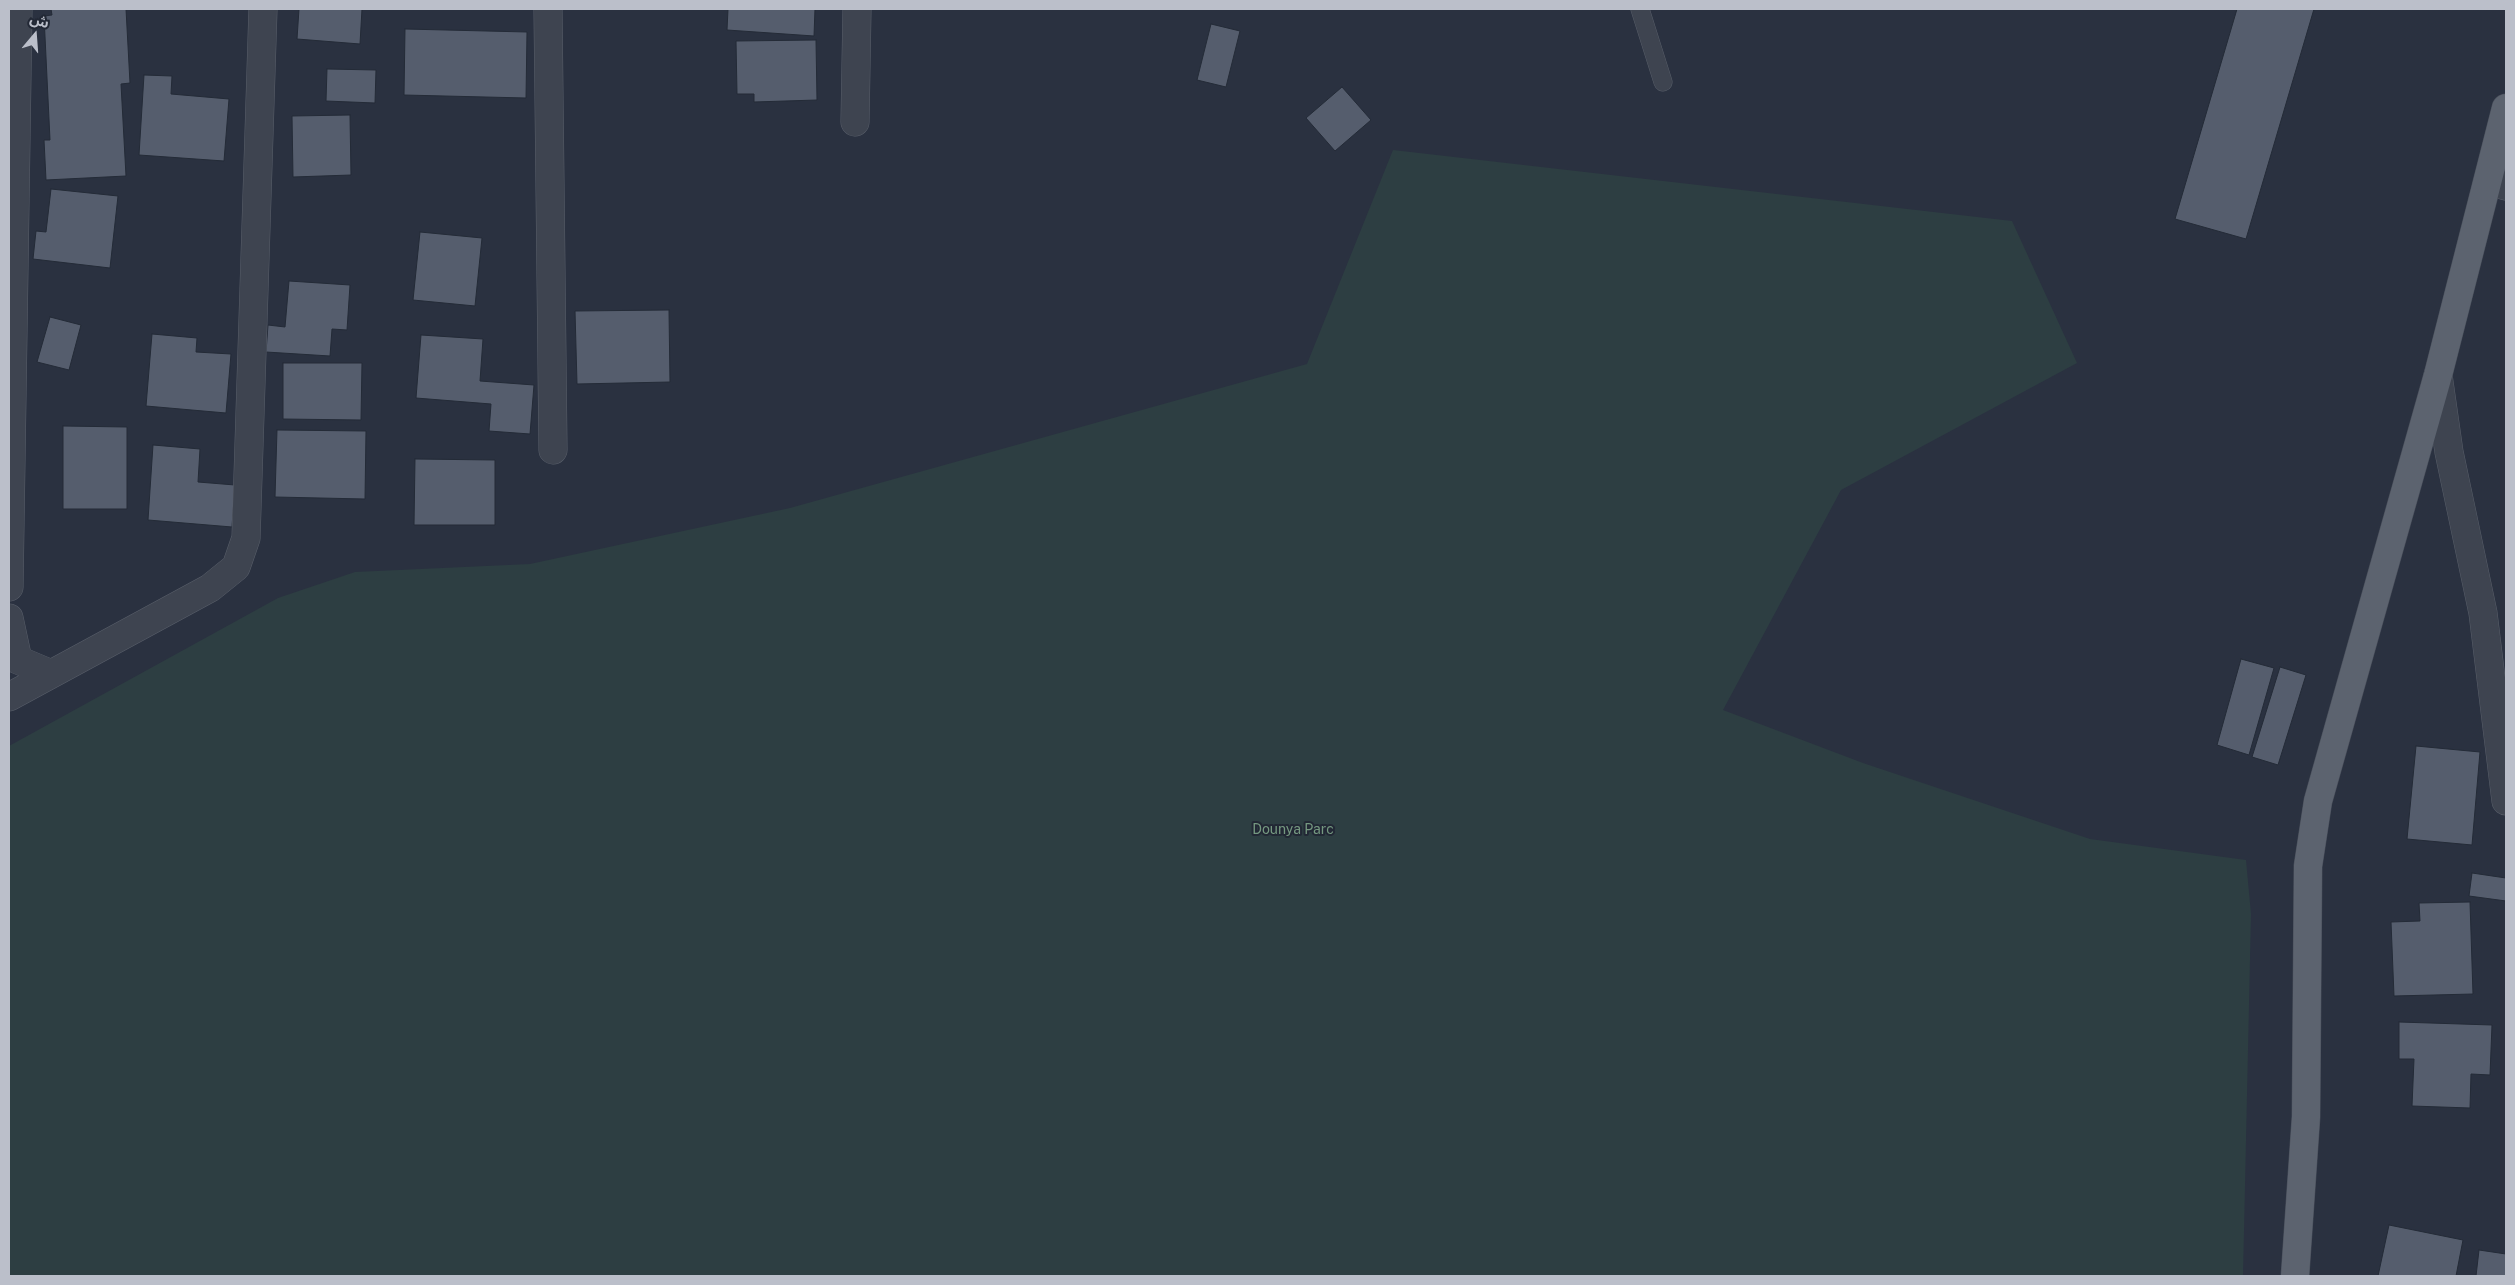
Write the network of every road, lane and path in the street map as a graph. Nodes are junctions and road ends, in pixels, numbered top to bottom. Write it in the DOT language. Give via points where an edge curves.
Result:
graph roads {
  1 [pos="18,9"];
  2 [pos="263,9"];
  3 [pos="548,9"];
  4 [pos="857,9"];
  5 [pos="1640,9"];
  6 [pos="1662,82"];
  7 [pos="2506,108"];
  8 [pos="855,122"];
  9 [pos="2497,184"];
  10 [pos="2438,375"];
  11 [pos="553,450"];
  12 [pos="9,586"];
  13 [pos="9,618"];
  14 [pos="49,673"];
  15 [pos="9,696"];
  16 [pos="2506,801"];
  17 [pos="2295,1276"];
  1 -- 12 [label="street"];
  2 -- 14 [label="street" via="246,538 236,566 210,588"];
  3 -- 11 [label="street"];
  4 -- 8 [label="street"];
  5 -- 6 [label="lane"];
  7 -- 9 [label="main road"];
  9 -- 10 [label="main road"];
  10 -- 16 [label="street" via="2449,452 2483,613"];
  10 -- 17 [label="main road" via="2318,801 2308,866 2306,1117"];
  13 -- 14 [label="street" via="18,660"];
  14 -- 15 [label="street"];
}
